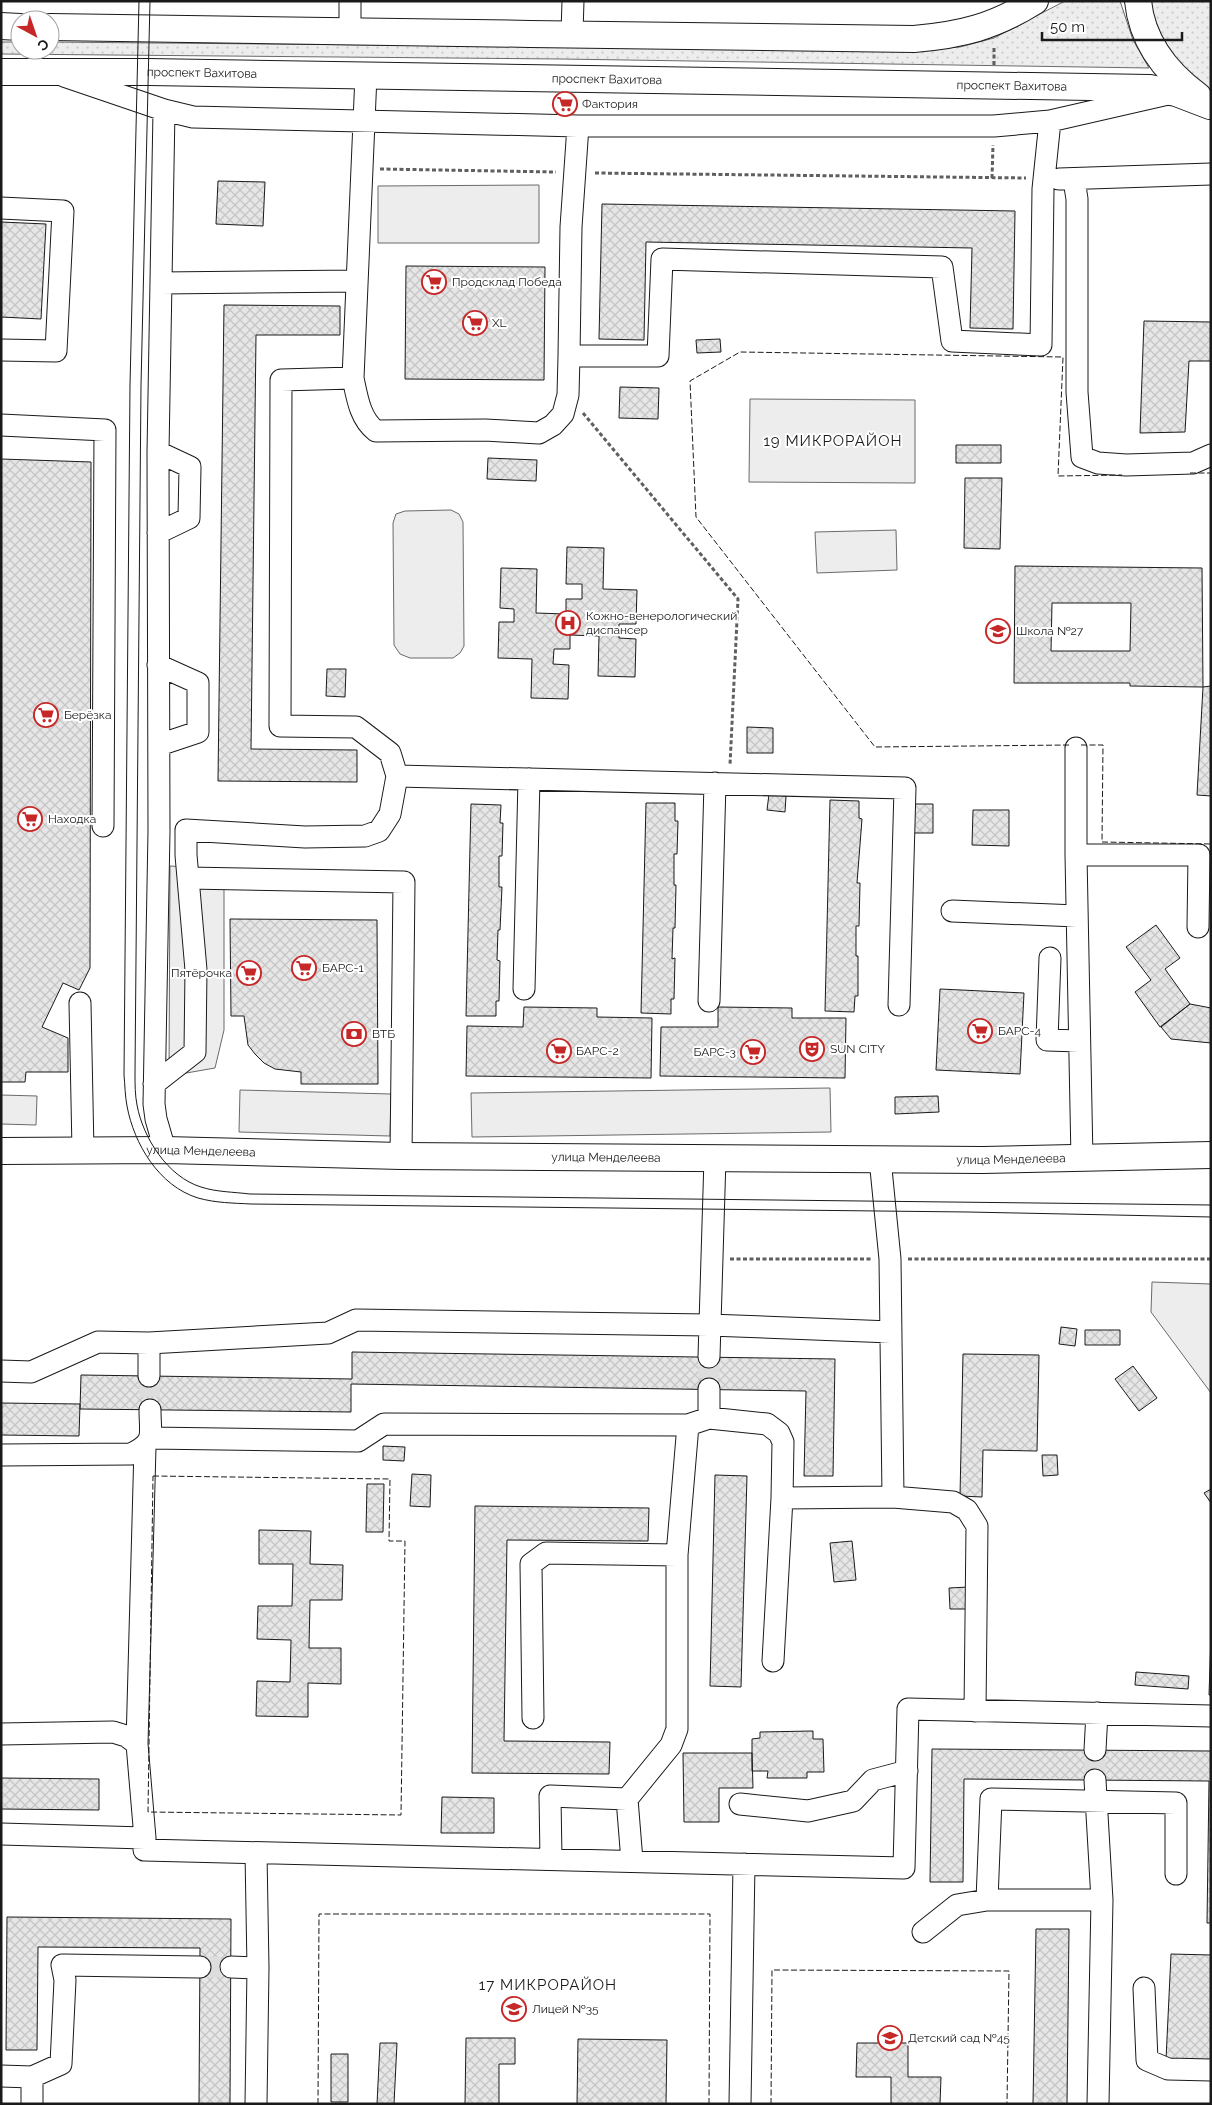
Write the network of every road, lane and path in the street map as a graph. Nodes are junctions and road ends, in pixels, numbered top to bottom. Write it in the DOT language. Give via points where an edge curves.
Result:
graph roads {
  1 [pos="350,1"];
  2 [pos="573,1"];
  3 [pos="1035,1"];
  4 [pos="1138,1"];
  5 [pos="60,27"];
  6 [pos="350,33"];
  7 [pos="572,33"];
  8 [pos="994,38"];
  9 [pos="994,66"];
  10 [pos="1,72"];
  11 [pos="49,72"];
  12 [pos="366,75"];
  13 [pos="1176,93"];
  14 [pos="1211,106"];
  15 [pos="164,110"];
  16 [pos="364,120"];
  17 [pos="1050,121"];
  18 [pos="578,126"];
  19 [pos="994,126"];
  20 [pos="362,168"];
  21 [pos="575,173"];
  22 [pos="1211,174"];
  23 [pos="992,178"];
  24 [pos="1044,179"];
  25 [pos="1074,180"];
  26 [pos="1,208"];
  27 [pos="357,281"];
  28 [pos="160,284"];
  29 [pos="1,350"];
  30 [pos="569,356"];
  31 [pos="353,378"];
  32 [pos="568,395"];
  33 [pos="1,426"];
  34 [pos="158,452"];
  35 [pos="1211,455"];
  36 [pos="158,533"];
  37 [pos="158,665"];
  38 [pos="159,745"];
  39 [pos="1076,748"];
  40 [pos="397,776"];
  41 [pos="529,779"];
  42 [pos="722,783"];
  43 [pos="103,826"];
  44 [pos="186,830"];
  45 [pos="159,831"];
  46 [pos="1076,855"];
  47 [pos="188,878"];
  48 [pos="952,911"];
  49 [pos="1077,916"];
  50 [pos="1198,927"];
  51 [pos="1050,958"];
  52 [pos="524,989"];
  53 [pos="709,1002"];
  54 [pos="80,1003"];
  55 [pos="899,1005"];
  56 [pos="1079,1041"];
  57 [pos="154,1084"];
  58 [pos="83,1150"];
  59 [pos="165,1150"];
  60 [pos="1,1151"];
  61 [pos="1211,1155"];
  62 [pos="401,1156"];
  63 [pos="715,1158"];
  64 [pos="1082,1159"];
  65 [pos="880,1160"];
  66 [pos="890,1259"];
  67 [pos="1211,1259"];
  68 [pos="712,1260"];
  69 [pos="709,1325"];
  70 [pos="891,1332"];
  71 [pos="149,1342"];
  72 [pos="709,1357"];
  73 [pos="1,1371"];
  74 [pos="149,1376"];
  75 [pos="710,1390"];
  76 [pos="150,1410"];
  77 [pos="709,1418"];
  78 [pos="688,1425"];
  79 [pos="148,1443"];
  80 [pos="1,1455"];
  81 [pos="893,1497"];
  82 [pos="782,1498"];
  83 [pos="677,1555"];
  84 [pos="773,1661"];
  85 [pos="975,1710"];
  86 [pos="1098,1713"];
  87 [pos="1211,1716"];
  88 [pos="533,1718"];
  89 [pos="1,1734"];
  90 [pos="137,1744"];
  91 [pos="1095,1750"];
  92 [pos="907,1771"];
  93 [pos="1095,1780"];
  94 [pos="627,1798"];
  95 [pos="1095,1803"];
  96 [pos="740,1804"];
  97 [pos="1,1834"];
  98 [pos="144,1838"];
  99 [pos="256,1852"];
  100 [pos="551,1860"];
  101 [pos="632,1861"];
  102 [pos="744,1864"];
  103 [pos="1176,1874"];
  104 [pos="987,1900"];
  105 [pos="1102,1900"];
  106 [pos="922,1932"];
  107 [pos="200,1967"];
  108 [pos="231,1968"];
  109 [pos="258,1968"];
  110 [pos="1144,1988"];
  111 [pos="1211,2070"];
  112 [pos="1,2076"];
  113 [pos="32,2077"];
  114 [pos="32,2104"];
  115 [pos="256,2104"];
  116 [pos="740,2104"];
  117 [pos="1098,2104"];
  1 -- 6 [label="lane"];
  2 -- 7 [label="lane"];
  3 -- 7 [label="main road" via="986,26 952,36 914,39"];
  4 -- 14 [label="main road" via="1148,41 1164,66"];
  5 -- 6 [label="main road"];
  6 -- 7 [label="main road"];
  8 -- 9 [label="path"];
  10 -- 11 [label="main road, проспект Вахитова"];
  11 -- 12 [label="main road, проспект Вахитова"];
  11 -- 15 [label="lane"];
  12 -- 13 [label="main road, проспект Вахитова" via="1150,88"];
  12 -- 16 [label="lane"];
  13 -- 14 [label="main road, проспект Вахитова"];
  13 -- 17 [label="lane"];
  15 -- 16 [label="lane" via="193,117"];
  15 -- 28 [label="lane"];
  16 -- 18 [label="lane"];
  16 -- 20 [label="lane"];
  17 -- 19 [label="lane"];
  17 -- 24 [label="lane"];
  18 -- 19 [label="lane"];
  18 -- 21 [label="lane"];
  19 -- 23 [label="path"];
  20 -- 21 [label="path"];
  20 -- 27 [label="lane"];
  21 -- 23 [label="path"];
  21 -- 30 [label="lane"];
  22 -- 25 [label="lane"];
  23 -- 24 [label="path"];
  24 -- 25 [label="lane"];
  24 -- 30 [label="lane" via="1041,345 952,341 942,267 662,259 658,356"];
  25 -- 35 [label="lane" via="1077,199 1077,392 1082,457 1098,463 1126,465 1193,463"];
  26 -- 29 [label="lane" via="62,211 56,351"];
  27 -- 28 [label="lane"];
  27 -- 31 [label="lane"];
  28 -- 34 [label="lane"];
  30 -- 32 [label="lane"];
  31 -- 32 [label="lane" via="359,405 368,425 376,430 539,433 562,414"];
  31 -- 40 [label="lane" via="281,380 280,726 356,727 390,753"];
  32 -- 42 [label="path" via="738,599"];
  33 -- 43 [label="lane" via="105,430"];
  34 -- 36 [label="lane"];
  34 -- 36 [label="lane" via="190,467 190,484 189,518"];
  36 -- 37 [label="lane"];
  37 -- 38 [label="lane"];
  37 -- 38 [label="lane" via="198,683 198,732"];
  38 -- 45 [label="lane"];
  39 -- 46 [label="lane"];
  40 -- 41 [label="lane"];
  40 -- 44 [label="lane" via="390,814 380,831 365,836 305,837"];
  41 -- 42 [label="lane"];
  41 -- 52 [label="lane"];
  42 -- 53 [label="lane"];
  42 -- 55 [label="lane" via="905,788"];
  44 -- 45 [label="lane"];
  44 -- 47 [label="lane"];
  45 -- 57 [label="lane"];
  46 -- 49 [label="lane"];
  46 -- 50 [label="lane" via="1198,855"];
  47 -- 57 [label="lane" via="196,970 194,1052"];
  47 -- 62 [label="lane" via="404,882"];
  48 -- 49 [label="lane"];
  49 -- 56 [label="lane"];
  51 -- 56 [label="lane" via="1047,1040"];
  54 -- 58 [label="lane"];
  56 -- 64 [label="lane"];
  57 -- 59 [label="lane" via="156,1119"];
  58 -- 59 [label="main road, улица Менделеева"];
  58 -- 60 [label="main road, улица Менделеева"];
  59 -- 62 [label="main road, улица Менделеева"];
  61 -- 64 [label="main road, улица Менделеева"];
  62 -- 63 [label="main road, улица Менделеева"];
  63 -- 65 [label="main road, улица Менделеева"];
  63 -- 68 [label="lane"];
  64 -- 65 [label="main road, улица Менделеева"];
  65 -- 66 [label="lane"];
  66 -- 67 [label="path"];
  66 -- 68 [label="path"];
  66 -- 70 [label="lane"];
  68 -- 69 [label="lane"];
  69 -- 70 [label="lane"];
  69 -- 71 [label="lane" via="356,1320 328,1332"];
  69 -- 72 [label="lane"];
  70 -- 81 [label="lane"];
  71 -- 73 [label="lane" via="98,1342 31,1372"];
  71 -- 74 [label="lane"];
  75 -- 77 [label="lane"];
  76 -- 79 [label="lane"];
  77 -- 78 [label="lane"];
  77 -- 82 [label="lane" via="768,1424 779,1432 783,1442"];
  78 -- 79 [label="lane" via="384,1424 358,1441"];
  78 -- 83 [label="lane"];
  79 -- 80 [label="lane" via="131,1454"];
  79 -- 90 [label="lane"];
  81 -- 82 [label="lane"];
  81 -- 85 [label="lane" via="953,1502 967,1510 977,1526"];
  82 -- 84 [label="lane"];
  83 -- 88 [label="lane" via="546,1553 531,1564"];
  83 -- 94 [label="lane" via="678,1729 671,1745"];
  85 -- 86 [label="lane"];
  85 -- 92 [label="lane" via="908,1709"];
  86 -- 87 [label="lane"];
  86 -- 91 [label="lane"];
  89 -- 90 [label="lane" via="113,1732"];
  90 -- 98 [label="lane"];
  92 -- 96 [label="lane" via="873,1780 854,1801 808,1811"];
  92 -- 102 [label="lane" via="904,1868"];
  93 -- 95 [label="lane"];
  94 -- 100 [label="lane" via="550,1796"];
  94 -- 101 [label="lane"];
  95 -- 103 [label="lane" via="1176,1803"];
  95 -- 104 [label="lane" via="992,1799"];
  95 -- 105 [label="lane"];
  97 -- 98 [label="lane"];
  98 -- 99 [label="lane" via="144,1850"];
  99 -- 100 [label="lane"];
  99 -- 109 [label="lane"];
  100 -- 101 [label="lane"];
  101 -- 102 [label="lane"];
  102 -- 116 [label="lane"];
  104 -- 105 [label="lane"];
  104 -- 106 [label="lane" via="957,1905"];
  105 -- 117 [label="lane"];
  107 -- 113 [label="lane" via="62,1965 65,1980 61,2064"];
  108 -- 109 [label="lane"];
  109 -- 115 [label="lane"];
  110 -- 111 [label="lane" via="1147,2060 1168,2069"];
  112 -- 113 [label="lane"];
  113 -- 114 [label="lane"];
}
